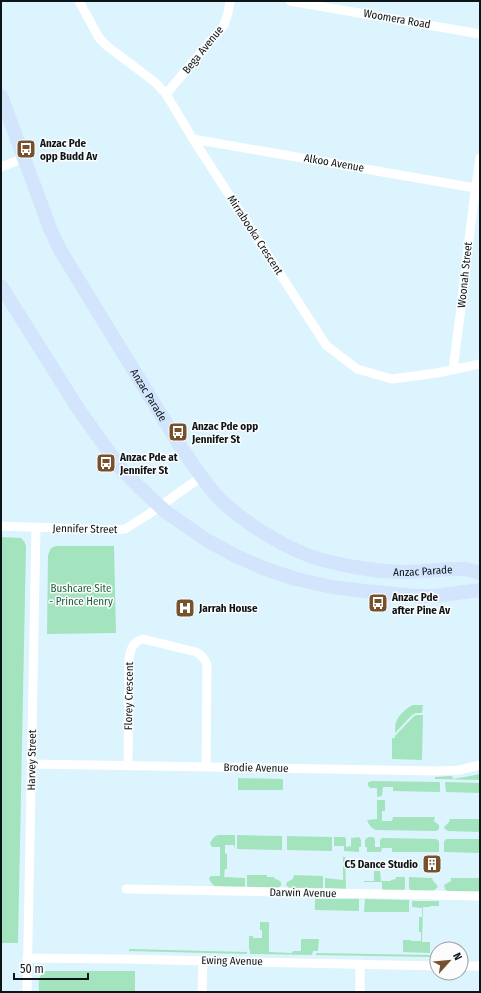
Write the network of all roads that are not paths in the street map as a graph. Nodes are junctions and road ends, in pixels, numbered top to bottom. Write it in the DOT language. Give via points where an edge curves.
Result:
graph roads {
  1 [pos="79,1"];
  2 [pos="230,1"];
  3 [pos="290,1"];
  4 [pos="480,34"];
  5 [pos="166,94"];
  6 [pos="1,96"];
  7 [pos="193,139"];
  8 [pos="24,158"];
  9 [pos="480,158"];
  10 [pos="1,167"];
  11 [pos="475,188"];
  12 [pos="1,286"];
  13 [pos="480,364"];
  14 [pos="453,369"];
  15 [pos="201,477"];
  16 [pos="160,506"];
  17 [pos="1,526"];
  18 [pos="36,528"];
  19 [pos="480,573"];
  20 [pos="480,590"];
  21 [pos="32,764"];
  22 [pos="480,765"];
  23 [pos="128,766"];
  24 [pos="206,767"];
  25 [pos="126,890"];
  26 [pos="480,896"];
  27 [pos="28,958"];
  28 [pos="203,961"];
  29 [pos="360,964"];
  30 [pos="429,966"];
  31 [pos="469,966"];
  32 [pos="480,966"];
  33 [pos="27,992"];
  34 [pos="202,992"];
  35 [pos="360,992"];
  1 -- 5 [label="street, Mirrabooka Crescent" via="99,38 156,83"];
  2 -- 5 [label="street, Bega Avenue" via="224,25"];
  3 -- 4 [label="street, Woomera Road"];
  5 -- 7 [label="street, Mirrabooka Crescent"];
  6 -- 8 [label="main road, Anzac Parade"];
  7 -- 11 [label="street, Alkoo Avenue"];
  7 -- 14 [label="street, Mirrabooka Crescent" via="326,345 357,369 392,379"];
  8 -- 10 [label="street"];
  8 -- 15 [label="main road, Anzac Parade" via="60,250"];
  9 -- 11 [label="street, Woonah Street"];
  11 -- 14 [label="street, Woonah Street"];
  12 -- 16 [label="main road, Anzac Parade" via="100,440 129,477"];
  13 -- 14 [label="street, Mirrabooka Crescent"];
  15 -- 16 [label="street, Jennifer Street"];
  15 -- 19 [label="main road, Anzac Parade" via="224,503 250,523 310,556 340,564 400,572 466,569"];
  16 -- 18 [label="street, Jennifer Street" via="126,529"];
  16 -- 20 [label="main road, Anzac Parade" via="218,547 263,568 296,579 350,590 417,596"];
  17 -- 18 [label="street, Jennifer Street"];
  18 -- 21 [label="street, Harvey Street"];
  21 -- 23 [label="street, Brodie Avenue"];
  21 -- 27 [label="street, Harvey Street"];
  22 -- 24 [label="street, Brodie Avenue" via="447,771"];
  23 -- 24 [label="street, Brodie Avenue"];
  23 -- 24 [label="street, Florey Crescent" via="129,659 133,645 143,640 196,652 207,665"];
  25 -- 26 [label="street, Darwin Avenue"];
  27 -- 28 [label="street, Ewing Avenue"];
  27 -- 33 [label="street, Harvey Street"];
  28 -- 29 [label="street, Ewing Avenue"];
  28 -- 34 [label="street"];
  29 -- 30 [label="street, Ewing Avenue"];
  29 -- 35 [label="street"];
  31 -- 32 [label="street"];
}
